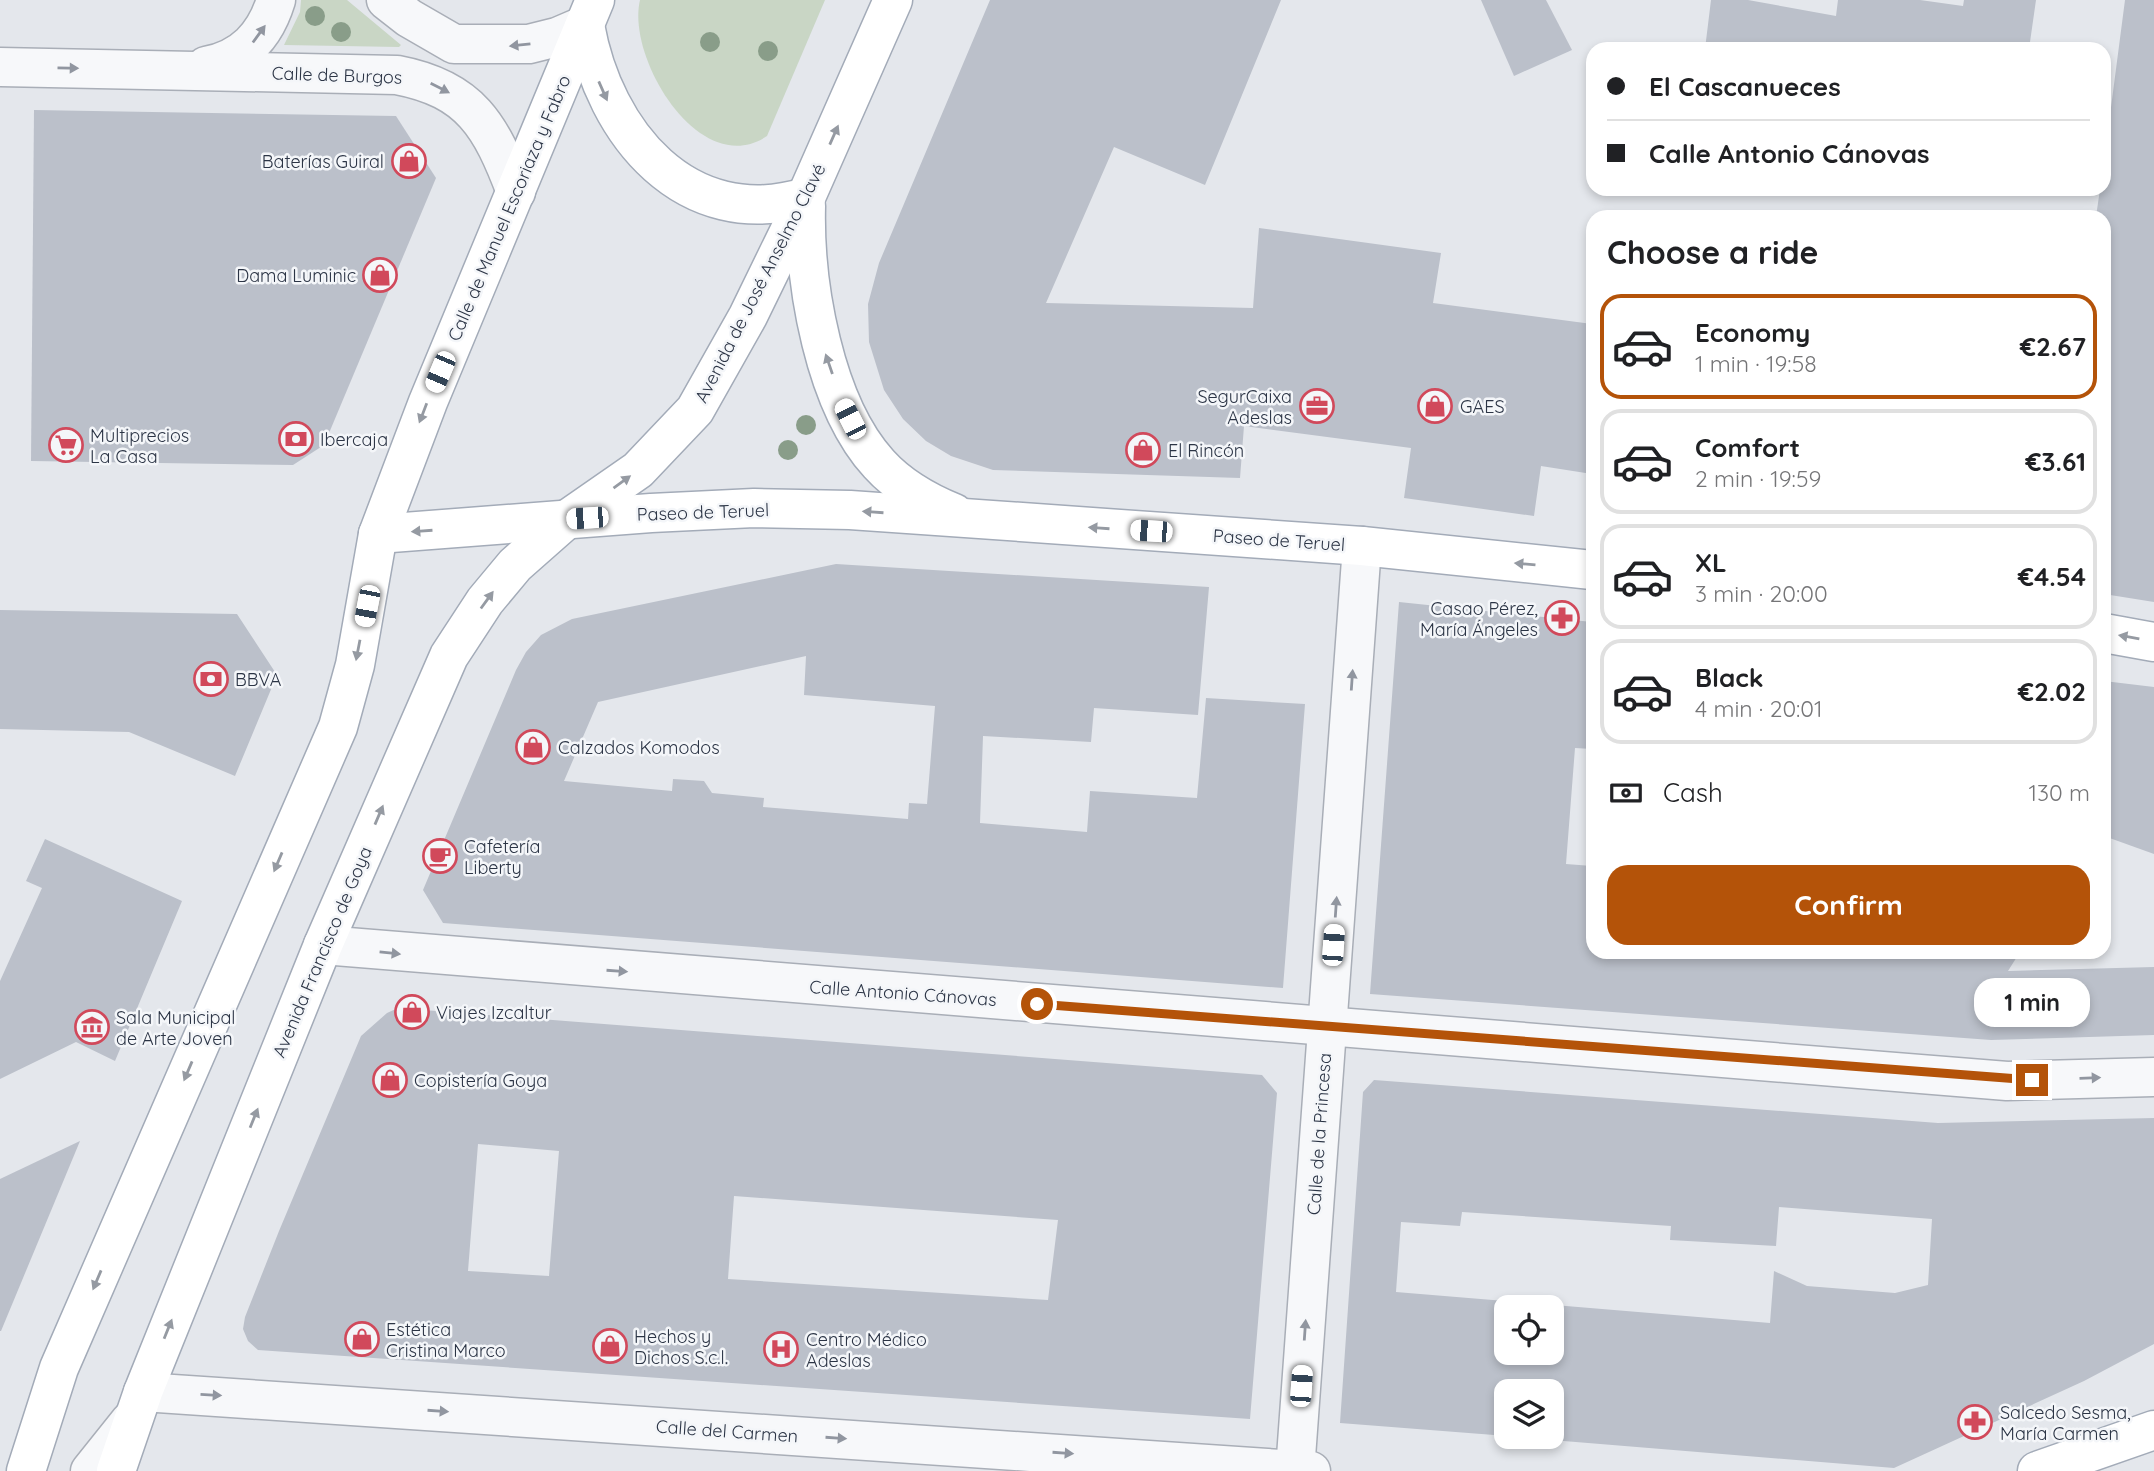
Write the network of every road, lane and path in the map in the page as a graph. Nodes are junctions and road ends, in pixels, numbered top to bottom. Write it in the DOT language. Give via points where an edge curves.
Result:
graph roads {
  1 [pos="276,0"];
  2 [pos="386,0"];
  3 [pos="893,0"];
  4 [pos="590,13"];
  5 [pos="0,67"];
  6 [pos="183,70"];
  7 [pos="516,192"];
  8 [pos="806,197"];
  9 [pos="965,518"];
  10 [pos="566,520"];
  11 [pos="378,534"];
  12 [pos="1362,546"];
  13 [pos="1586,569"];
  14 [pos="2111,634"];
  15 [pos="2154,642"];
  16 [pos="323,946"];
  17 [pos="1327,1026"];
  18 [pos="2154,1077"];
  19 [pos="138,1404"];
  20 [pos="2154,1430"];
  21 [pos="26,1471"];
  22 [pos="90,1471"];
  23 [pos="116,1471"];
  24 [pos="1300,1471"];
  25 [pos="2037,1471"];
  6 -- 1 [label="street, Calle de Burgos, one-way" via="217,64 246,50 263,32"];
  4 -- 2 [label="street, one-way" via="557,37 528,44 454,44"];
  8 -- 3 [label="main road, Avenida de José Anselmo Clavé, one-way"];
  4 -- 7 [label="main road, Calle de Manuel Escoriaza y Fabro"];
  4 -- 8 [label="main road, one-way" via="595,71 609,104 648,159 703,193 737,202 776,204"];
  5 -- 6 [label="street, Calle de Burgos, one-way"];
  6 -- 7 [label="street, Calle de Burgos, one-way" via="397,75 432,84 475,111 491,133"];
  7 -- 11 [label="main road, Calle de Manuel Escoriaza y Fabro, one-way"];
  9 -- 8 [label="main road, Paseo de Teruel, one-way" via="924,498 878,463 842,403 812,299"];
  10 -- 8 [label="main road, Avenida de José Anselmo Clavé, one-way" via="638,470 695,410 748,316"];
  9 -- 10 [label="main road, Paseo de Teruel, one-way" via="754,508"];
  12 -- 9 [label="main road, Paseo de Teruel, one-way"];
  10 -- 11 [label="main road, Paseo de Teruel, one-way"];
  16 -- 10 [label="main road, Avenida Francisco de Goya, one-way" via="449,656 500,582"];
  11 -- 21 [label="main road, one-way" via="355,665 338,727 59,1368"];
  13 -- 12 [label="main road, Paseo de Teruel, one-way"];
  17 -- 12 [label="street, Calle de la Princesa, one-way"];
  15 -- 14 [label="main road, one-way"];
  16 -- 17 [label="street, Calle Antonio Cánovas, one-way"];
  19 -- 16 [label="main road, Avenida Francisco de Goya, one-way"];
  17 -- 18 [label="street, Calle Antonio Cánovas, one-way" via="2007,1080"];
  24 -- 17 [label="street, Calle de la Princesa, one-way"];
  19 -- 22 [label="street, Avenida Francisco de Goya"];
  19 -- 23 [label="main road, Avenida Francisco de Goya"];
  19 -- 24 [label="street, Calle del Carmen, one-way"];
  20 -- 25 [label="main road"];
}
